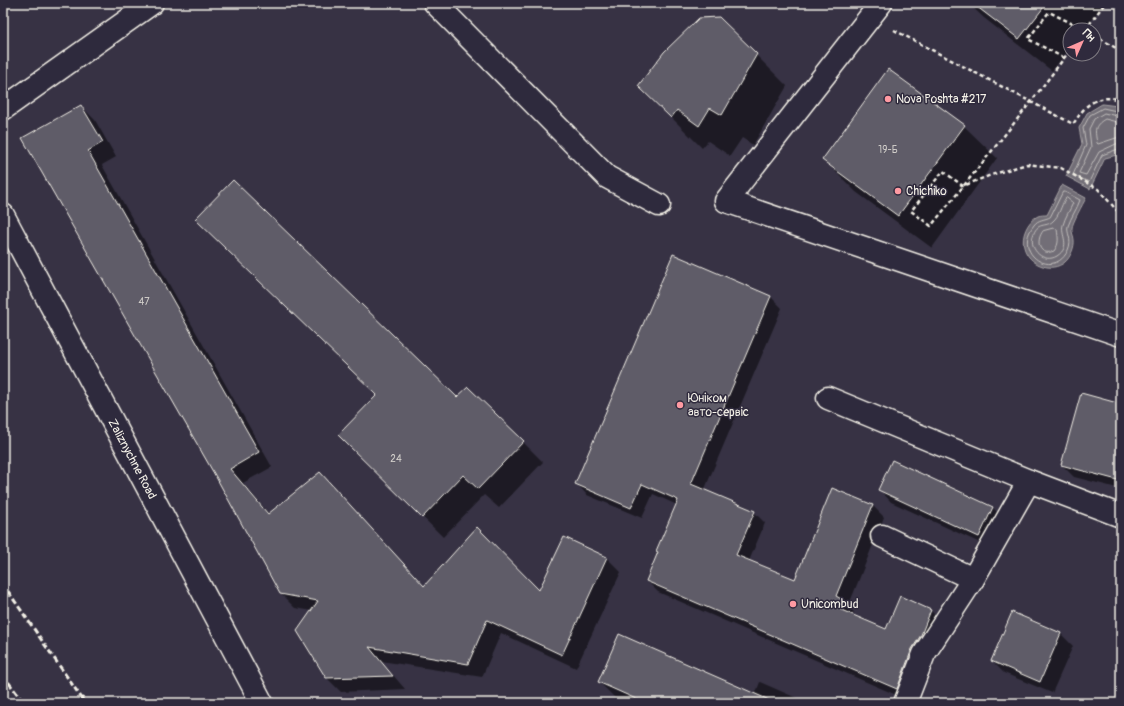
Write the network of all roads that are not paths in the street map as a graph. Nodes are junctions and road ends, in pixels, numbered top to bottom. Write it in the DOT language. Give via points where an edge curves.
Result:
graph roads {
  1 [pos="152,3"];
  2 [pos="435,3"];
  3 [pos="876,10"];
  4 [pos="3,109"];
  5 [pos="659,205"];
  6 [pos="3,214"];
  7 [pos="1121,335"];
  8 [pos="828,398"];
  9 [pos="1029,481"];
  10 [pos="1121,516"];
  11 [pos="882,536"];
  12 [pos="973,579"];
  13 [pos="262,703"];
  14 [pos="905,703"];
  1 -- 4 [label="street"];
  2 -- 5 [label="street" via="607,176"];
  3 -- 7 [label="street" via="726,201"];
  6 -- 13 [label="street, Zaliznychne Road"];
  8 -- 9 [label="street"];
  9 -- 10 [label="street"];
  9 -- 12 [label="street"];
  11 -- 12 [label="street"];
  12 -- 14 [label="street" via="924,654"];
}
